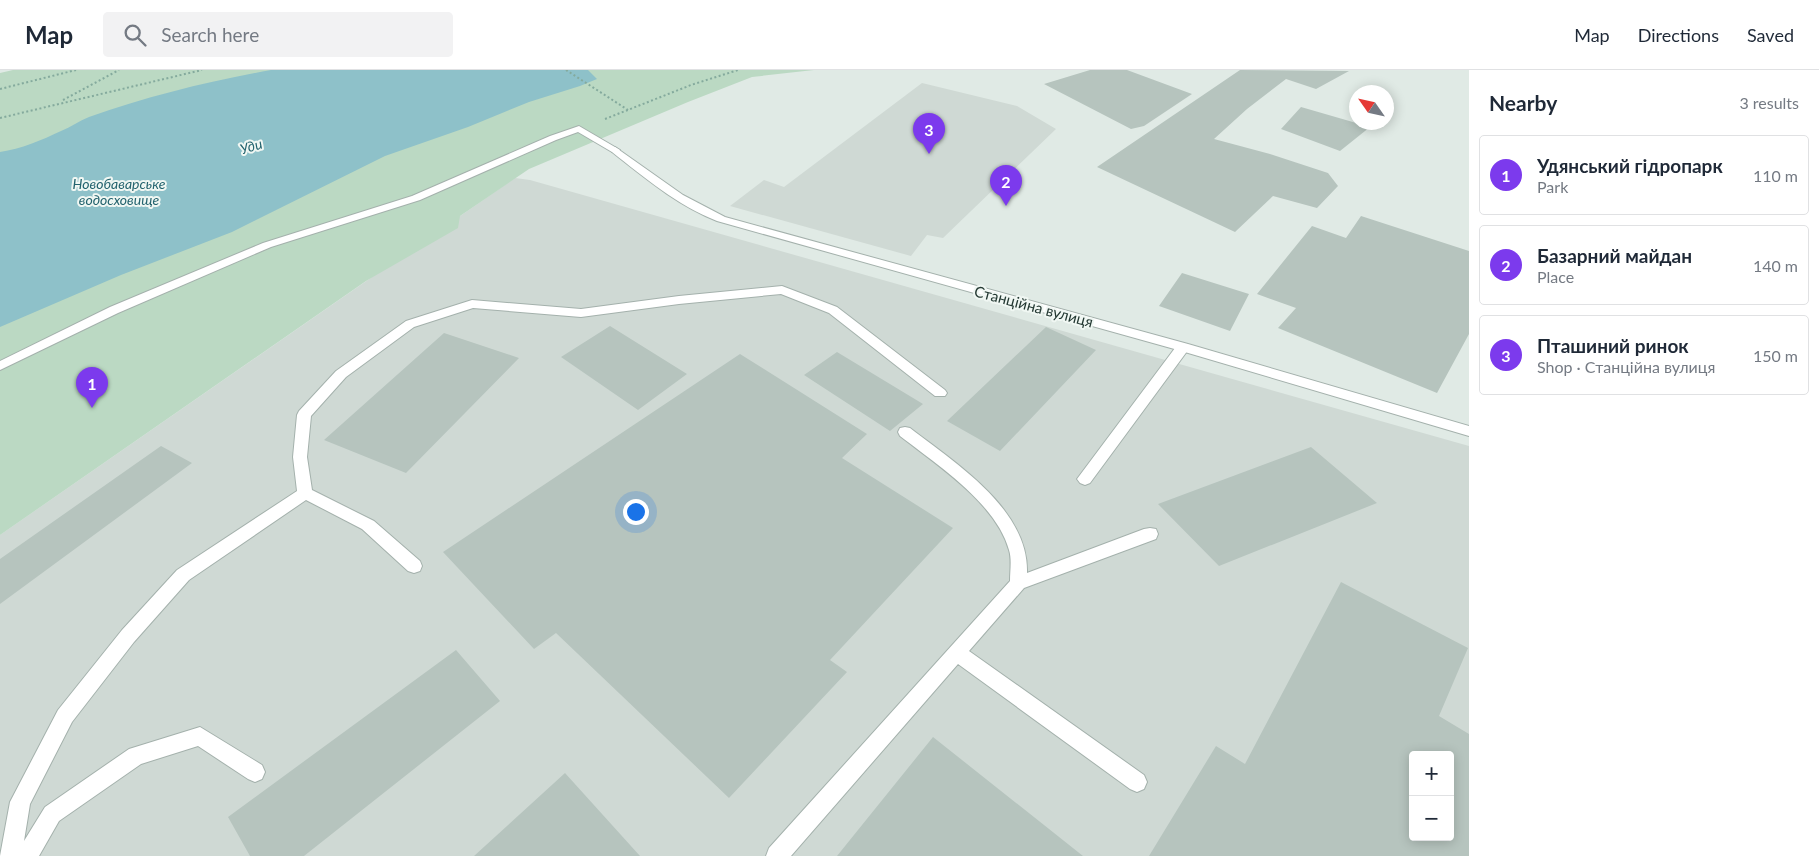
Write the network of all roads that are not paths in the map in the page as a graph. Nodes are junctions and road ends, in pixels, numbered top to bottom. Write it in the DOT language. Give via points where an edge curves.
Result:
graph roads {
  1 [pos="1183,347"];
  2 [pos="0,366"];
  3 [pos="940,393"];
  4 [pos="1469,431"];
  5 [pos="904,432"];
  6 [pos="1085,479"];
  7 [pos="305,492"];
  8 [pos="1150,534"];
  9 [pos="414,566"];
  10 [pos="1018,582"];
  11 [pos="956,652"];
  12 [pos="255,772"];
  13 [pos="1137,782"];
  14 [pos="11,856"];
  15 [pos="27,856"];
  16 [pos="777,856"];
  1 -- 2 [label="street, Станційна вулиця" via="702,213 615,150 579,130 553,138 416,198 267,245 114,310"];
  1 -- 4 [label="street, Станційна вулиця"];
  1 -- 6 [label="street"];
  3 -- 7 [label="street" via="833,310 782,290 581,313 472,304 410,324 340,374 304,415 300,456"];
  5 -- 10 [label="street" via="994,506 1017,549"];
  7 -- 9 [label="street" via="368,524"];
  7 -- 14 [label="street" via="183,576 128,636 65,716 20,802"];
  8 -- 10 [label="street"];
  10 -- 11 [label="street"];
  11 -- 13 [label="street"];
  11 -- 16 [label="street"];
  12 -- 15 [label="street" via="200,736 136,756 52,814"];
}
